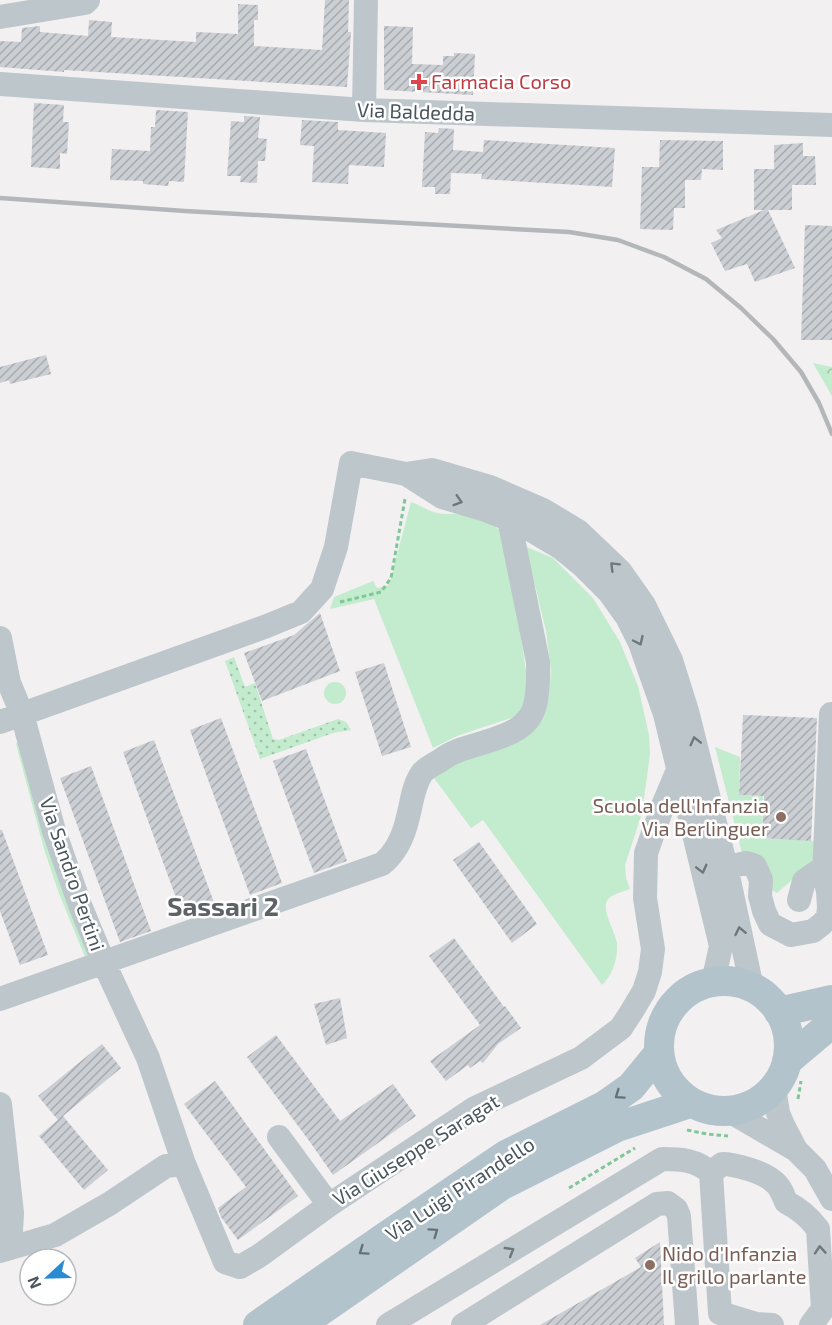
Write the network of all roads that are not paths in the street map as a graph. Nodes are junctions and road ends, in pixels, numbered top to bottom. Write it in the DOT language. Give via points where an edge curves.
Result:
graph roads {
  1 [pos="88,0"];
  2 [pos="366,0"];
  3 [pos="0,17"];
  4 [pos="0,84"];
  5 [pos="364,110"];
  6 [pos="832,125"];
  7 [pos="406,483"];
  8 [pos="510,519"];
  9 [pos="0,638"];
  10 [pos="831,714"];
  11 [pos="11,718"];
  12 [pos="678,770"];
  13 [pos="727,871"];
  14 [pos="824,876"];
  15 [pos="800,900"];
  16 [pos="103,961"];
  17 [pos="713,982"];
  18 [pos="752,988"];
  19 [pos="0,999"];
  20 [pos="832,1000"];
  21 [pos="779,1012"];
  22 [pos="832,1023"];
  23 [pos="659,1053"];
  24 [pos="787,1077"];
  25 [pos="690,1102"];
  26 [pos="0,1104"];
  27 [pos="729,1112"];
  28 [pos="279,1137"];
  29 [pos="796,1150"];
  30 [pos="184,1164"];
  31 [pos="711,1173"];
  32 [pos="832,1199"];
  33 [pos="329,1205"];
  34 [pos="12,1213"];
  35 [pos="55,1235"];
  36 [pos="0,1250"];
  37 [pos="258,1325"];
  38 [pos="300,1325"];
  39 [pos="388,1325"];
  40 [pos="463,1325"];
  41 [pos="687,1325"];
  42 [pos="772,1325"];
  43 [pos="810,1325"];
  1 -- 3 [label="street"];
  2 -- 5 [label="street"];
  4 -- 5 [label="street, Via Baldedda"];
  5 -- 6 [label="street, Via Baldedda"];
  7 -- 8 [label="street, one-way"];
  7 -- 11 [label="street" via="351,463 333,557 322,589 301,612"];
  13 -- 7 [label="street, one-way" via="671,660 644,605 620,571 578,531 543,510 432,463"];
  8 -- 12 [label="street, one-way" via="576,560 609,592 627,617 665,714"];
  8 -- 16 [label="street, Via Sandro Pertini" via="538,662 537,701 525,724 513,733 447,755 423,772 413,791 402,836 382,864"];
  9 -- 11 [label="street, Via Sandro Pertini"];
  10 -- 14 [label="street"];
  11 -- 16 [label="street, Via Sandro Pertini"];
  12 -- 17 [label="street, one-way" via="721,946"];
  12 -- 33 [label="street, Via Giuseppe Saragat" via="646,853 645,898 653,949 650,972 644,991 621,1028 581,1058 475,1108"];
  13 -- 14 [label="street" via="746,863 754,866 761,880 760,896 770,924 791,935 813,931 828,916"];
  18 -- 13 [label="street, one-way"];
  14 -- 15 [label="street" via="817,872 804,881"];
  16 -- 19 [label="street"];
  16 -- 30 [label="street" via="148,1058"];
  17 -- 18 [label="main road" via="740,983"];
  17 -- 23 [label="main road" via="678,999 666,1015"];
  18 -- 21 [label="main road"];
  20 -- 21 [label="main road"];
  21 -- 24 [label="main road" via="789,1044"];
  22 -- 24 [label="main road"];
  23 -- 25 [label="main road" via="669,1081"];
  23 -- 37 [label="main road, Via Luigi Pirandello, one-way" via="631,1087 604,1106 506,1155"];
  24 -- 27 [label="main road" via="761,1100"];
  24 -- 29 [label="street" via="778,1113"];
  25 -- 27 [label="main road" via="709,1110"];
  38 -- 25 [label="main road, Via Luigi Pirandello, one-way" via="502,1185 616,1127"];
  26 -- 34 [label="street"];
  27 -- 29 [label="street"];
  28 -- 33 [label="street"];
  29 -- 32 [label="street" via="815,1170"];
  30 -- 33 [label="street, Via Giuseppe Saragat" via="225,1262 240,1267"];
  30 -- 35 [label="street" via="166,1166"];
  39 -- 31 [label="street, one-way" via="662,1158 684,1160"];
  31 -- 42 [label="street" via="720,1313"];
  43 -- 31 [label="street, one-way" via="823,1309 818,1229 798,1208 786,1202 774,1181 764,1175 734,1164 722,1164"];
  34 -- 35 [label="street" via="23,1224"];
  34 -- 36 [label="street" via="11,1231"];
  35 -- 36 [label="street"];
  40 -- 41 [label="street" via="657,1204 668,1203 679,1216"];
}
